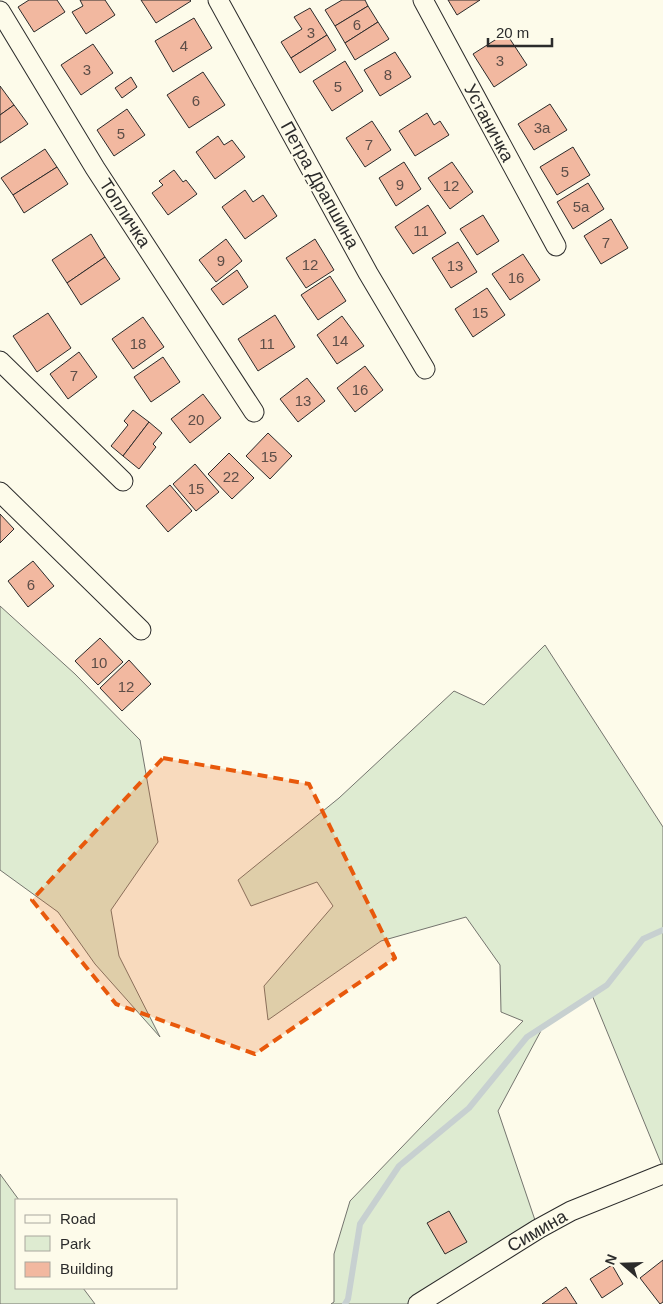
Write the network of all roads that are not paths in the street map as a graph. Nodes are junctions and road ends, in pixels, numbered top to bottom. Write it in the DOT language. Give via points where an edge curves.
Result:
graph roads {
  1 [pos="218,0"];
  2 [pos="423,0"];
  3 [pos="0,11"];
  4 [pos="556,246"];
  5 [pos="0,361"];
  6 [pos="425,369"];
  7 [pos="254,412"];
  8 [pos="123,481"];
  9 [pos="0,492"];
  10 [pos="141,630"];
  11 [pos="663,1174"];
  12 [pos="418,1304"];
  1 -- 6 [label="street, Петра Драпшина" via="368,273"];
  2 -- 4 [label="street, Устаничка"];
  3 -- 7 [label="street, Топличка" via="96,168"];
  5 -- 8 [label="street"];
  9 -- 10 [label="street"];
  11 -- 12 [label="street, Симина" via="571,1211"];
}
